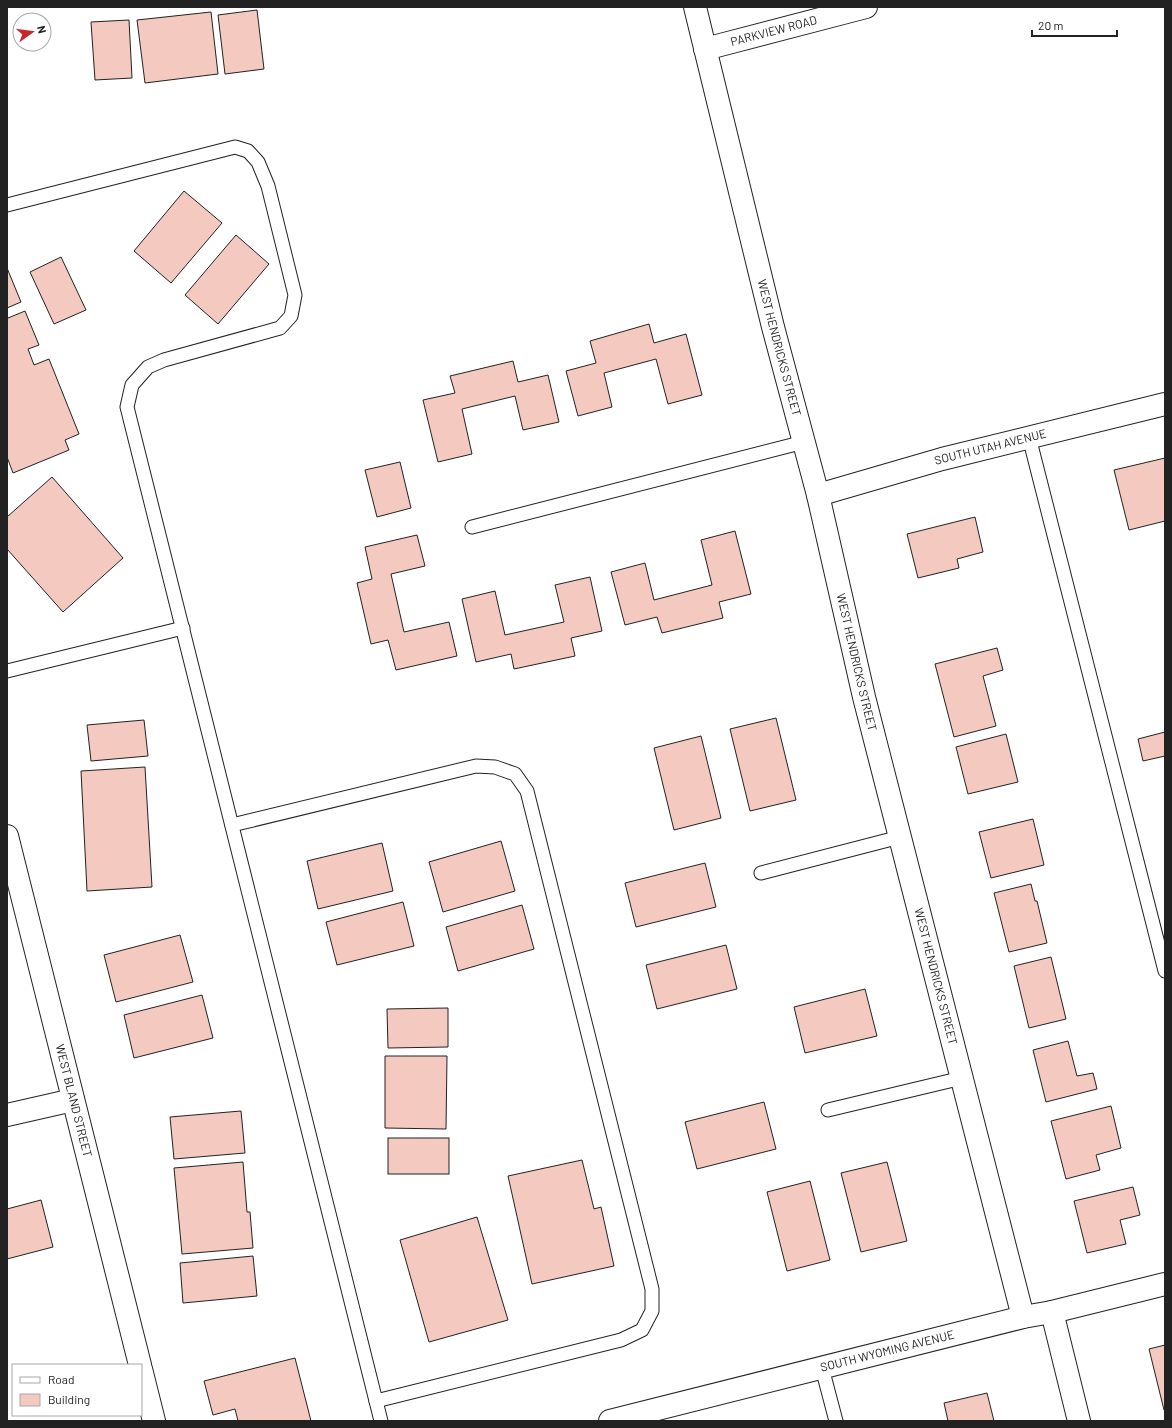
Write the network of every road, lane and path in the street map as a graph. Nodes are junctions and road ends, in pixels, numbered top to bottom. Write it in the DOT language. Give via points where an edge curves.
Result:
graph roads {
  1 [pos="695,7"];
  2 [pos="866,7"];
  3 [pos="705,48"];
  4 [pos="7,205"];
  5 [pos="1165,404"];
  6 [pos="1029,437"];
  7 [pos="804,442"];
  8 [pos="818,495"];
  9 [pos="472,528"];
  10 [pos="182,628"];
  11 [pos="7,671"];
  12 [pos="232,825"];
  13 [pos="7,836"];
  14 [pos="900,838"];
  15 [pos="761,873"];
  16 [pos="1165,972"];
  17 [pos="962,1078"];
  18 [pos="73,1100"];
  19 [pos="828,1110"];
  20 [pos="7,1115"];
  21 [pos="1165,1284"];
  22 [pos="1052,1312"];
  23 [pos="1023,1317"];
  24 [pos="140,1364"];
  25 [pos="822,1368"];
  26 [pos="142,1373"];
  27 [pos="376,1401"];
  28 [pos="154,1421"];
  29 [pos="381,1421"];
  30 [pos="610,1421"];
  31 [pos="836,1421"];
  32 [pos="1079,1421"];
  1 -- 3 [label="street, WEST HENDRICKS STREET"];
  2 -- 3 [label="street, PARKVIEW ROAD"];
  3 -- 7 [label="street, WEST HENDRICKS STREET" via="773,327"];
  4 -- 10 [label="lane" via="235,147 248,151 258,162 268,186 295,296 291,316 280,328 164,360 148,367 132,385 127,407"];
  5 -- 6 [label="street, SOUTH UTAH AVENUE"];
  6 -- 8 [label="street, SOUTH UTAH AVENUE"];
  6 -- 16 [label="lane"];
  7 -- 8 [label="street, WEST HENDRICKS STREET"];
  7 -- 9 [label="lane"];
  8 -- 14 [label="street, WEST HENDRICKS STREET" via="864,697"];
  10 -- 11 [label="lane"];
  10 -- 12 [label="lane"];
  12 -- 27 [label="lane"];
  12 -- 27 [label="lane" via="476,766 496,767 515,774 527,791 652,1289 652,1311 642,1330 621,1340"];
  13 -- 18 [label="street, WEST BLAND STREET"];
  14 -- 15 [label="lane"];
  14 -- 17 [label="street, WEST HENDRICKS STREET"];
  17 -- 19 [label="lane"];
  17 -- 23 [label="street, WEST HENDRICKS STREET"];
  18 -- 20 [label="street"];
  18 -- 24 [label="street, WEST BLAND STREET"];
  21 -- 22 [label="street, SOUTH WYOMING AVENUE"];
  22 -- 23 [label="street, SOUTH WYOMING AVENUE"];
  22 -- 32 [label="street"];
  23 -- 25 [label="street, SOUTH WYOMING AVENUE"];
  25 -- 30 [label="street, SOUTH WYOMING AVENUE"];
  25 -- 31 [label="lane"];
  26 -- 28 [label="street"];
  27 -- 29 [label="lane"];
}
